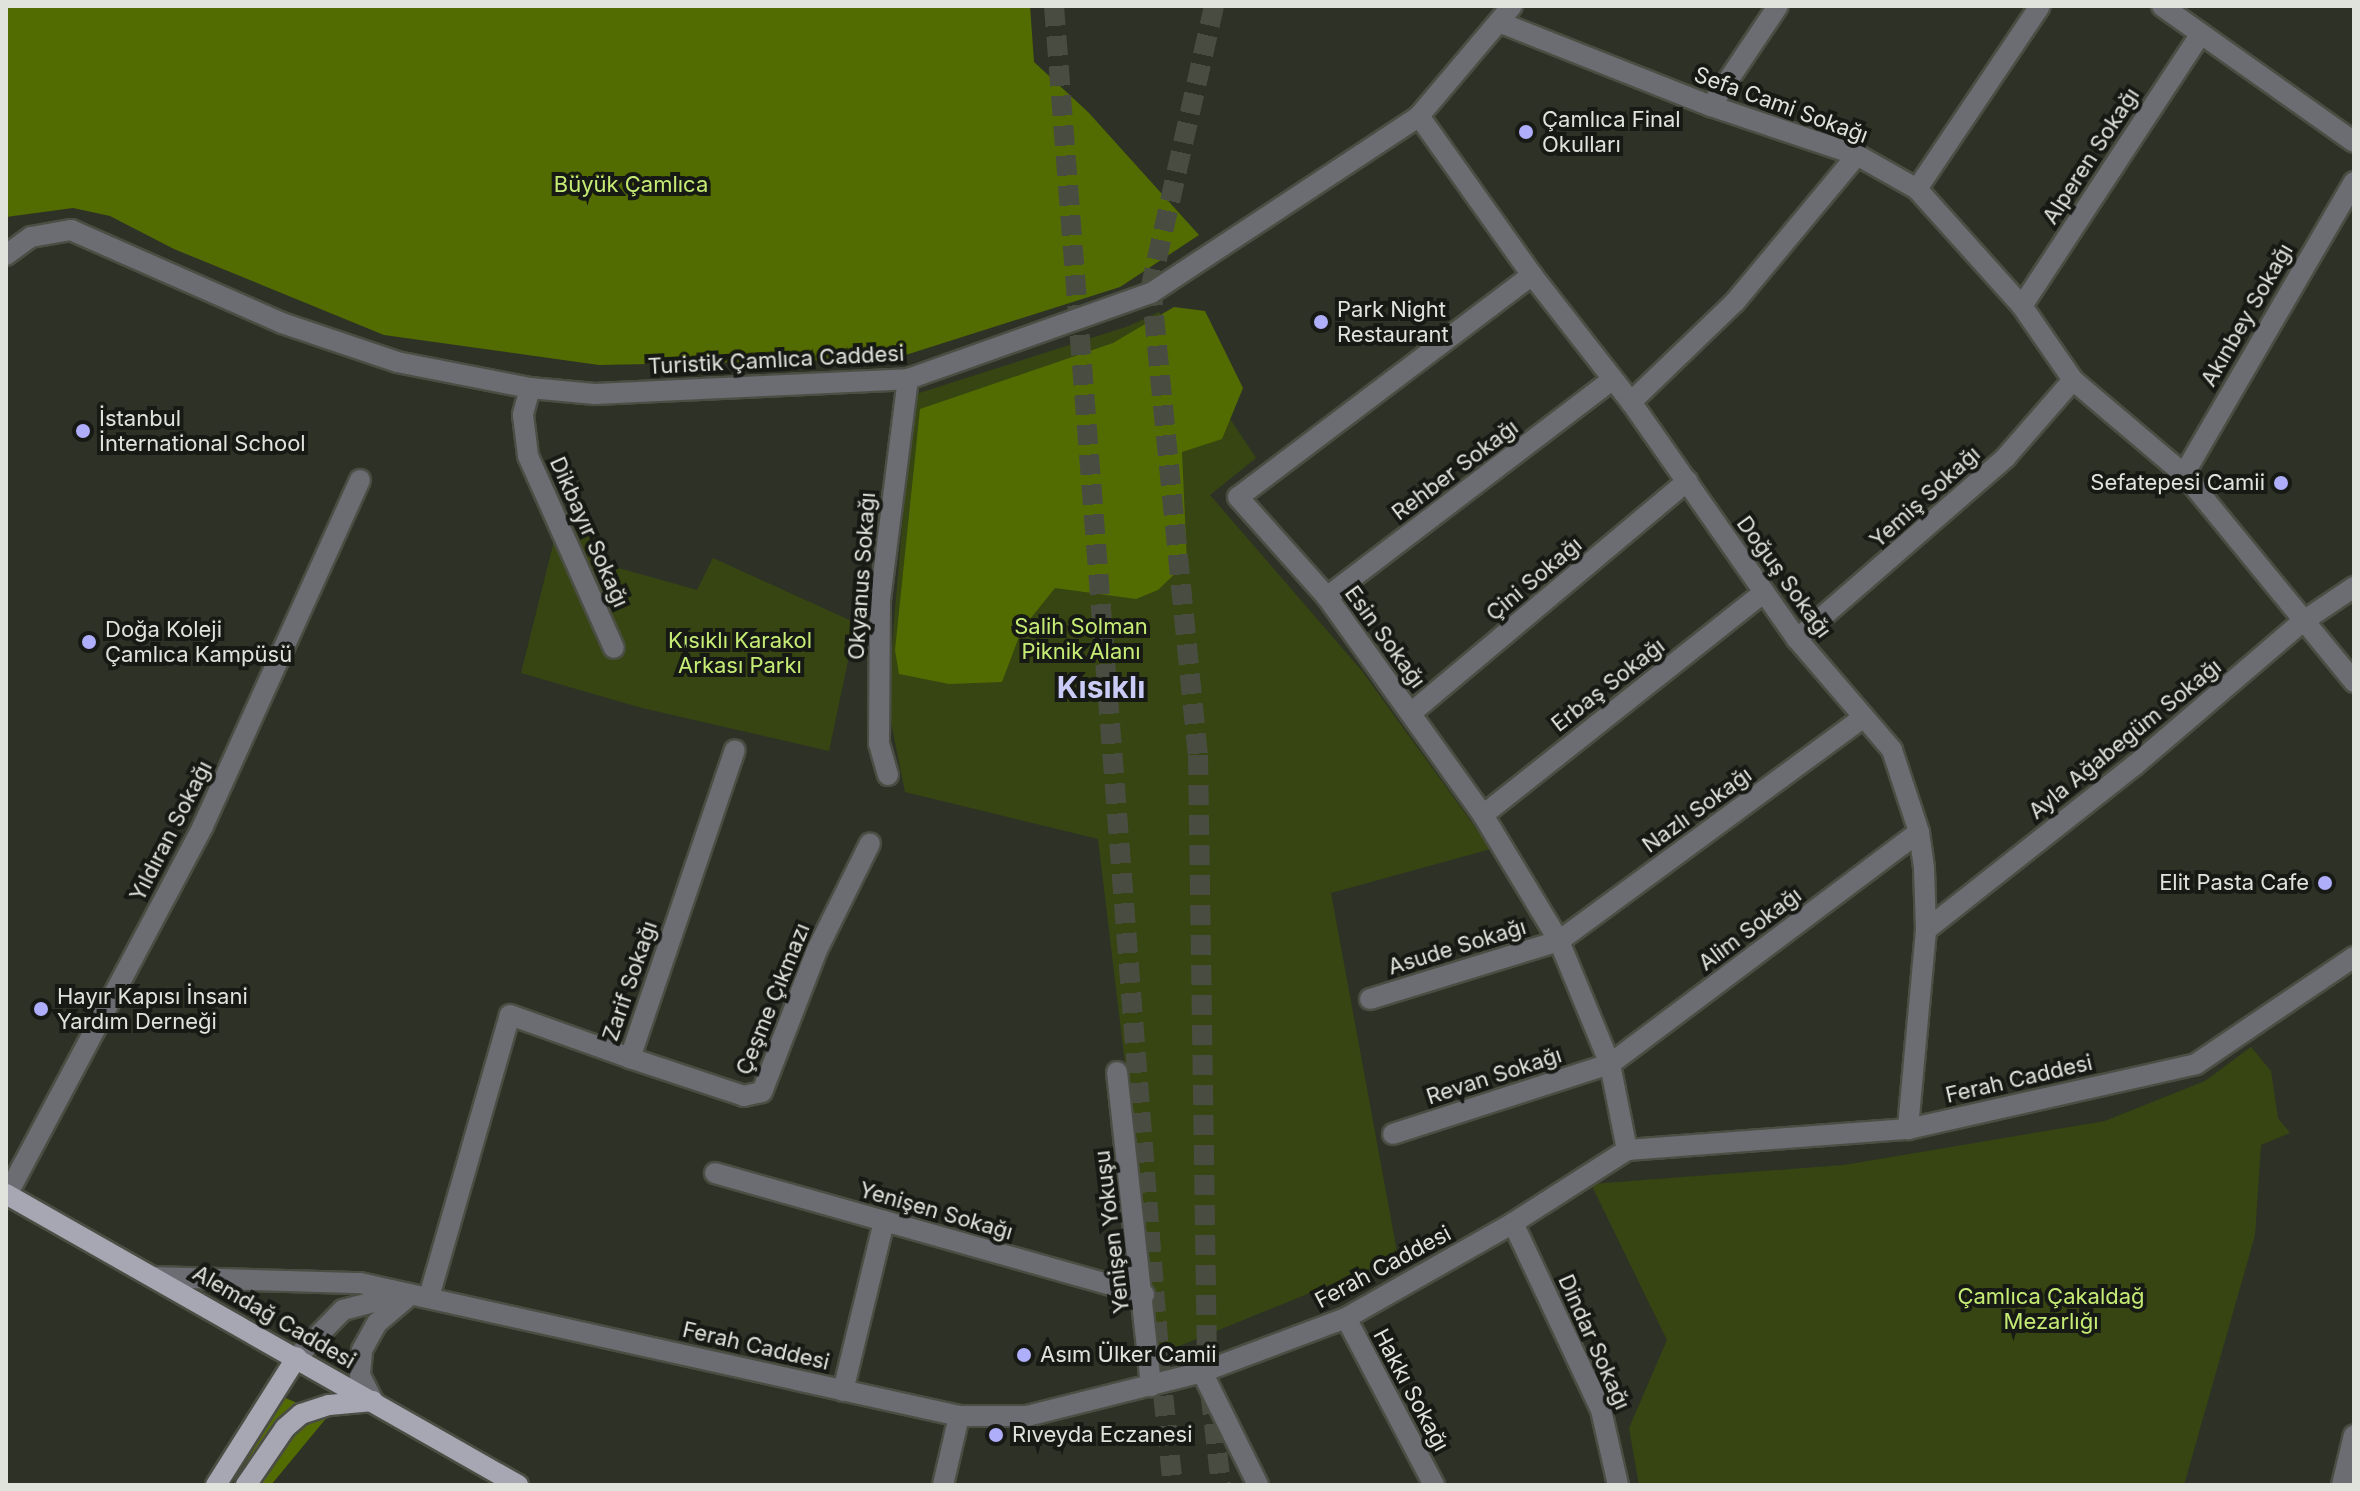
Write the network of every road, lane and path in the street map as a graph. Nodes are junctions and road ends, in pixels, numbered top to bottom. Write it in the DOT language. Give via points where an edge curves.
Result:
graph roads {
  1 [pos="1778,6"];
  2 [pos="2040,6"];
  3 [pos="2162,6"];
  4 [pos="1507,14"];
  5 [pos="2201,33"];
  6 [pos="1711,106"];
  7 [pos="1419,116"];
  8 [pos="2354,142"];
  9 [pos="1857,155"];
  10 [pos="2354,182"];
  11 [pos="1917,189"];
  12 [pos="6,255"];
  13 [pos="1532,275"];
  14 [pos="2022,306"];
  15 [pos="908,379"];
  16 [pos="1612,380"];
  17 [pos="2073,380"];
  18 [pos="530,388"];
  19 [pos="1631,402"];
  20 [pos="2184,474"];
  21 [pos="360,480"];
  22 [pos="1687,481"];
  23 [pos="2354,587"];
  24 [pos="1763,593"];
  25 [pos="1327,597"];
  26 [pos="2302,622"];
  27 [pos="1797,639"];
  28 [pos="614,648"];
  29 [pos="2354,682"];
  30 [pos="1411,713"];
  31 [pos="1864,717"];
  32 [pos="735,750"];
  33 [pos="888,775"];
  34 [pos="1483,815"];
  35 [pos="1919,832"];
  36 [pos="870,843"];
  37 [pos="1926,930"];
  38 [pos="1559,941"];
  39 [pos="2354,957"];
  40 [pos="1370,999"];
  41 [pos="630,1058"];
  42 [pos="1610,1064"];
  43 [pos="1117,1072"];
  44 [pos="1908,1129"];
  45 [pos="1393,1134"];
  46 [pos="1627,1150"];
  47 [pos="715,1173"];
  48 [pos="7,1194"];
  49 [pos="884,1221"];
  50 [pos="1513,1223"];
  51 [pos="154,1277"];
  52 [pos="1144,1294"];
  53 [pos="420,1295"];
  54 [pos="1346,1318"];
  55 [pos="297,1357"];
  56 [pos="1202,1372"];
  57 [pos="1151,1386"];
  58 [pos="843,1391"];
  59 [pos="373,1401"];
  60 [pos="959,1416"];
  61 [pos="2354,1435"];
  62 [pos="216,1485"];
  63 [pos="246,1485"];
  64 [pos="518,1485"];
  65 [pos="943,1485"];
  66 [pos="1258,1485"];
  67 [pos="1434,1485"];
  68 [pos="1618,1485"];
  69 [pos="2342,1485"];
  1 -- 6 [label="street"];
  2 -- 11 [label="street"];
  3 -- 5 [label="street"];
  4 -- 6 [label="street, Sefa Cami Sokağı"];
  4 -- 7 [label="street, Turistik Çamlıca Caddesi"];
  5 -- 8 [label="street"];
  5 -- 14 [label="street, Alperen Sokağı"];
  6 -- 9 [label="street, Sefa Cami Sokağı"];
  7 -- 13 [label="street, Doğuş Sokağı"];
  7 -- 15 [label="street, Turistik Çamlıca Caddesi" via="1151,293"];
  9 -- 11 [label="street, Sefa Cami Sokağı"];
  9 -- 19 [label="street" via="1735,302"];
  10 -- 20 [label="street, Akınbey Sokağı"];
  11 -- 14 [label="street, Sefa Cami Sokağı"];
  12 -- 18 [label="street, Turistik Çamlıca Caddesi" via="31,237 71,230 296,328 397,362"];
  13 -- 16 [label="street, Doğuş Sokağı"];
  13 -- 25 [label="street, Esin Sokağı" via="1238,497"];
  14 -- 17 [label="street, Sefa Cami Sokağı"];
  15 -- 18 [label="street, Turistik Çamlıca Caddesi" via="595,394"];
  15 -- 33 [label="street, Okyanus Sokağı" via="880,600 879,743"];
  16 -- 19 [label="street, Doğuş Sokağı"];
  16 -- 25 [label="street, Rehber Sokağı"];
  17 -- 20 [label="street, Sefa Cami Sokağı"];
  17 -- 27 [label="street, Yemiş Sokağı" via="2006,457"];
  18 -- 28 [label="street, Dikbayır Sokağı" via="523,415 528,456"];
  19 -- 22 [label="street, Doğuş Sokağı"];
  20 -- 26 [label="street, Sefa Cami Sokağı"];
  21 -- 48 [label="street, Yıldıran Sokağı" via="203,826"];
  22 -- 24 [label="street, Doğuş Sokağı"];
  22 -- 30 [label="street, Çini Sokağı"];
  23 -- 26 [label="street, Ayla Ağabegüm Sokağı"];
  24 -- 27 [label="street, Doğuş Sokağı"];
  24 -- 34 [label="street, Erbaş Sokağı"];
  25 -- 30 [label="street, Esin Sokağı"];
  26 -- 29 [label="street, Sefa Cami Sokağı"];
  26 -- 37 [label="street, Ayla Ağabegüm Sokağı" via="2135,765"];
  27 -- 31 [label="street, Doğuş Sokağı"];
  30 -- 34 [label="street, Esin Sokağı"];
  31 -- 35 [label="street, Doğuş Sokağı" via="1892,750"];
  31 -- 38 [label="street, Nazlı Sokağı"];
  32 -- 41 [label="street, Zarif Sokağı"];
  34 -- 38 [label="street, Esin Sokağı"];
  35 -- 37 [label="street, Doğuş Sokağı"];
  35 -- 42 [label="street, Alim Sokağı"];
  36 -- 41 [label="street, Çeşme Çıkmazı" via="817,950 762,1092 744,1096"];
  37 -- 44 [label="street, Doğuş Sokağı"];
  38 -- 40 [label="street, Asude Sokağı"];
  38 -- 42 [label="street, Esin Sokağı"];
  39 -- 44 [label="street, Ferah Caddesi" via="2196,1064"];
  41 -- 53 [label="street, Zarif Sokağı" via="510,1015"];
  42 -- 45 [label="street, Revan Sokağı"];
  42 -- 46 [label="street, Esin Sokağı"];
  43 -- 52 [label="street, Yenişen Yokuşu"];
  44 -- 46 [label="street, Ferah Caddesi"];
  46 -- 50 [label="street, Ferah Caddesi"];
  47 -- 49 [label="street, Yenişen Sokağı"];
  48 -- 51 [label="main road, Alemdağ Caddesi"];
  49 -- 52 [label="street, Yenişen Sokağı"];
  49 -- 58 [label="street"];
  50 -- 54 [label="street, Ferah Caddesi"];
  50 -- 68 [label="street, Dindar Sokağı" via="1601,1410"];
  51 -- 53 [label="street, Ferah Caddesi" via="360,1283"];
  51 -- 55 [label="main road, Alemdağ Caddesi"];
  52 -- 57 [label="street, Yenişen Yokuşu"];
  53 -- 55 [label="street" via="343,1310"];
  53 -- 58 [label="street, Ferah Caddesi"];
  53 -- 59 [label="street" via="377,1323 362,1350 360,1375"];
  54 -- 56 [label="street, Ferah Caddesi"];
  54 -- 67 [label="street, Hakkı Sokağı"];
  55 -- 59 [label="main road, Alemdağ Caddesi"];
  55 -- 62 [label="main road"];
  56 -- 57 [label="street, Ferah Caddesi"];
  56 -- 66 [label="street"];
  57 -- 60 [label="street, Ferah Caddesi" via="1027,1416"];
  58 -- 60 [label="street, Ferah Caddesi"];
  59 -- 63 [label="main road" via="301,1414 285,1428"];
  59 -- 64 [label="main road, Alemdağ Caddesi"];
  60 -- 65 [label="street"];
  61 -- 69 [label="street"];
}
